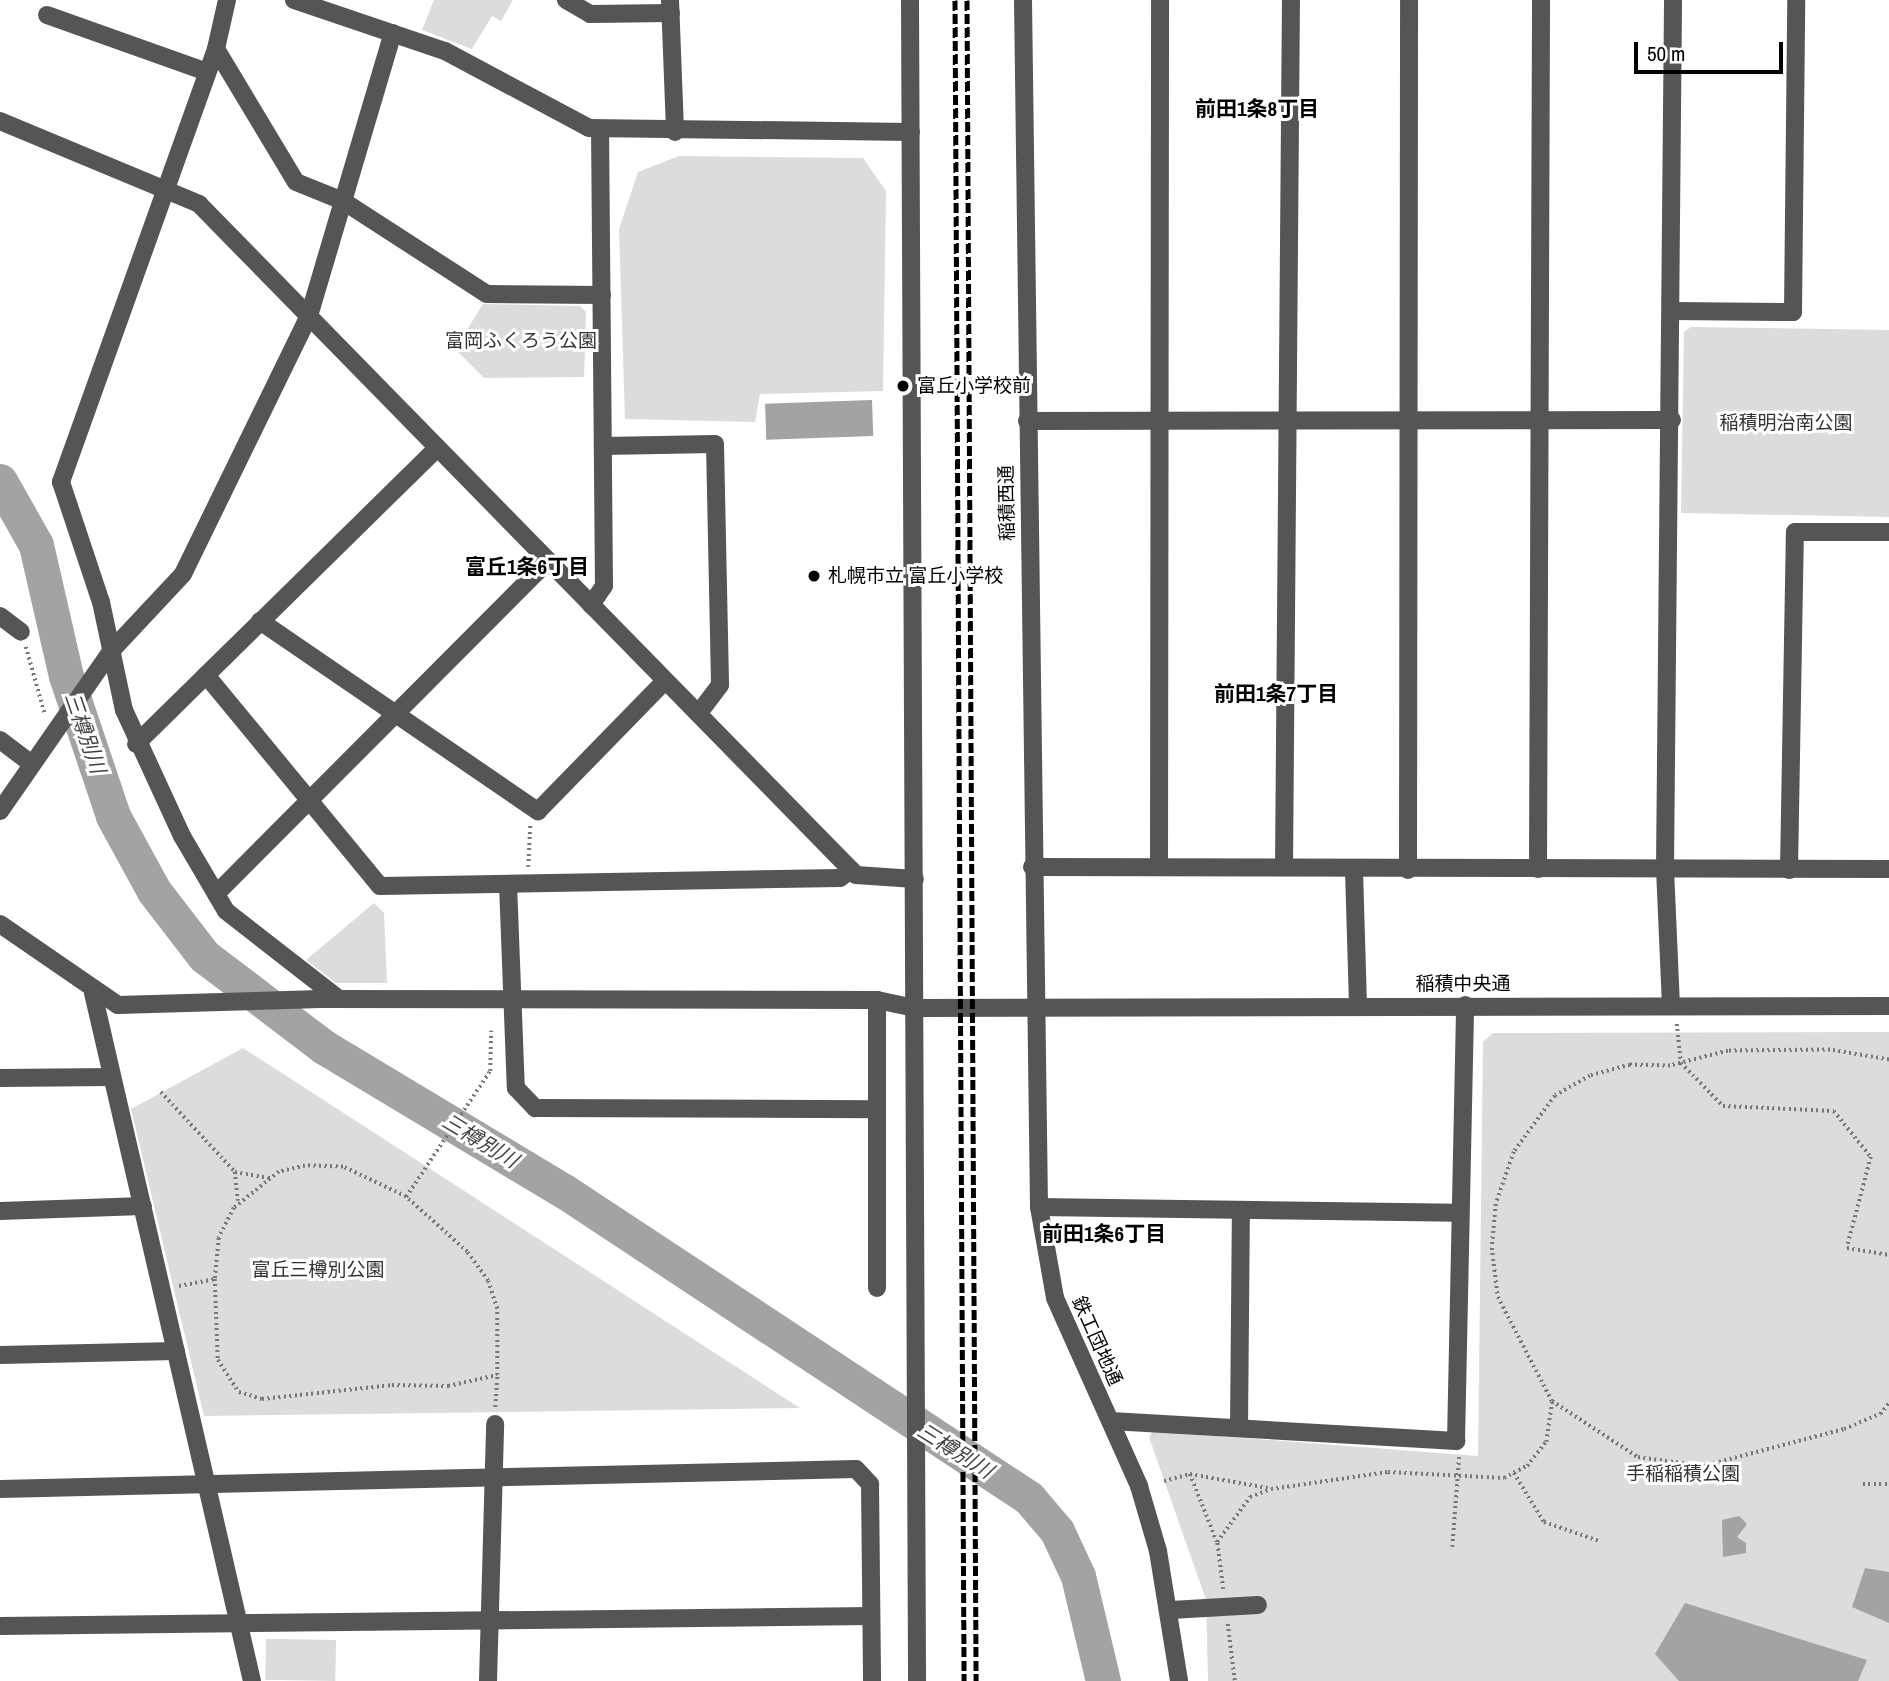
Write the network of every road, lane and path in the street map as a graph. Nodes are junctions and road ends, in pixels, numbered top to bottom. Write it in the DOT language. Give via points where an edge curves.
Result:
graph roads {
  1 [pos="227,0"];
  2 [pos="293,0"];
  3 [pos="566,0"];
  4 [pos="910,0"];
  5 [pos="1023,0"];
  6 [pos="1160,0"];
  7 [pos="1291,0"];
  8 [pos="1409,0"];
  9 [pos="1541,0"];
  10 [pos="1673,0"];
  11 [pos="1796,0"];
  12 [pos="671,6"];
  13 [pos="47,15"];
  14 [pos="393,33"];
  15 [pos="216,49"];
  16 [pos="207,72"];
  17 [pos="0,121"];
  18 [pos="600,130"];
  19 [pos="675,132"];
  20 [pos="911,132"];
  21 [pos="164,186"];
  22 [pos="343,201"];
  23 [pos="602,295"];
  24 [pos="1672,311"];
  25 [pos="309,316"];
  26 [pos="1539,420"];
  27 [pos="1672,420"];
  28 [pos="1027,421"];
  29 [pos="1291,421"];
  30 [pos="1409,421"];
  31 [pos="1160,422"];
  32 [pos="603,446"];
  33 [pos="438,448"];
  34 [pos="1889,532"];
  35 [pos="548,561"];
  36 [pos="591,605"];
  37 [pos="0,616"];
  38 [pos="260,621"];
  39 [pos="21,632"];
  40 [pos="111,651"];
  41 [pos="206,675"];
  42 [pos="665,681"];
  43 [pos="394,712"];
  44 [pos="698,714"];
  45 [pos="51,736"];
  46 [pos="0,740"];
  47 [pos="136,744"];
  48 [pos="32,764"];
  49 [pos="308,799"];
  50 [pos="531,807"];
  51 [pos="0,811"];
  52 [pos="1032,867"];
  53 [pos="1159,867"];
  54 [pos="1284,867"];
  55 [pos="1538,869"];
  56 [pos="1665,869"];
  57 [pos="1889,869"];
  58 [pos="851,870"];
  59 [pos="1354,870"];
  60 [pos="1408,870"];
  61 [pos="1790,870"];
  62 [pos="915,880"];
  63 [pos="528,883"];
  64 [pos="508,884"];
  65 [pos="216,894"];
  66 [pos="0,924"];
  67 [pos="93,993"];
  68 [pos="339,999"];
  69 [pos="511,1000"];
  70 [pos="877,1000"];
  71 [pos="1357,1005"];
  72 [pos="1465,1005"];
  73 [pos="1036,1006"];
  74 [pos="1889,1006"];
  75 [pos="916,1007"];
  76 [pos="1674,1014"];
  77 [pos="491,1031"];
  78 [pos="1889,1060"];
  79 [pos="1681,1063"];
  80 [pos="112,1077"];
  81 [pos="0,1078"];
  82 [pos="161,1092"];
  83 [pos="877,1109"];
  84 [pos="235,1172"];
  85 [pos="270,1178"];
  86 [pos="406,1197"];
  87 [pos="238,1203"];
  88 [pos="143,1206"];
  89 [pos="1039,1207"];
  90 [pos="1241,1210"];
  91 [pos="0,1211"];
  92 [pos="1457,1213"];
  93 [pos="1889,1255"];
  94 [pos="215,1279"];
  95 [pos="173,1287"];
  96 [pos="877,1288"];
  97 [pos="176,1351"];
  98 [pos="0,1355"];
  99 [pos="497,1375"];
  100 [pos="1552,1401"];
  101 [pos="1889,1403"];
  102 [pos="1111,1422"];
  103 [pos="495,1424"];
  104 [pos="1239,1428"];
  105 [pos="1459,1451"];
  106 [pos="1514,1473"];
  107 [pos="1190,1474"];
  108 [pos="1458,1476"];
  109 [pos="495,1477"];
  110 [pos="1164,1480"];
  111 [pos="207,1484"];
  112 [pos="1863,1484"];
  113 [pos="1889,1484"];
  114 [pos="0,1489"];
  115 [pos="1271,1489"];
  116 [pos="1600,1541"];
  117 [pos="1217,1542"];
  118 [pos="1452,1547"];
  119 [pos="1258,1605"];
  120 [pos="1226,1606"];
  121 [pos="1171,1610"];
  122 [pos="871,1616"];
  123 [pos="489,1621"];
  124 [pos="239,1623"];
  125 [pos="0,1626"];
  126 [pos="253,1681"];
  127 [pos="488,1681"];
  128 [pos="872,1681"];
  129 [pos="917,1681"];
  130 [pos="1179,1681"];
  131 [pos="1235,1681"];
  1 -- 15 [label="street"];
  2 -- 14 [label="street"];
  3 -- 12 [label="street" via="590,14"];
  4 -- 20 [label="street"];
  5 -- 28 [label="street, 稲積西通"];
  6 -- 31 [label="street"];
  7 -- 29 [label="street"];
  8 -- 30 [label="street"];
  9 -- 26 [label="street"];
  10 -- 24 [label="street"];
  11 -- 24 [label="street" via="1793,312"];
  12 -- 19 [label="street"];
  13 -- 16 [label="street"];
  14 -- 18 [label="street" via="445,51"];
  14 -- 22 [label="street"];
  15 -- 16 [label="street"];
  15 -- 22 [label="street" via="296,182"];
  16 -- 21 [label="street"];
  17 -- 21 [label="street"];
  18 -- 19 [label="street"];
  18 -- 23 [label="street"];
  19 -- 20 [label="street"];
  20 -- 62 [label="street"];
  21 -- 25 [label="street" via="199,204"];
  21 -- 40 [label="street" via="61,482"];
  22 -- 23 [label="street" via="486,294"];
  22 -- 25 [label="street"];
  23 -- 32 [label="street"];
  24 -- 27 [label="street"];
  25 -- 33 [label="street"];
  25 -- 40 [label="street" via="183,574"];
  26 -- 27 [label="street"];
  26 -- 30 [label="street"];
  26 -- 55 [label="street"];
  27 -- 56 [label="street"];
  28 -- 31 [label="street"];
  28 -- 52 [label="street, 稲積西通"];
  29 -- 30 [label="street"];
  29 -- 31 [label="street"];
  29 -- 54 [label="street"];
  30 -- 60 [label="street"];
  31 -- 53 [label="street"];
  32 -- 36 [label="street" via="604,586"];
  32 -- 44 [label="street" via="715,444 720,685"];
  33 -- 35 [label="street"];
  33 -- 38 [label="street"];
  34 -- 61 [label="street" via="1795,532"];
  35 -- 36 [label="street"];
  35 -- 43 [label="street"];
  36 -- 42 [label="street"];
  37 -- 39 [label="street"];
  38 -- 41 [label="street"];
  38 -- 43 [label="street"];
  39 -- 45 [label="path"];
  40 -- 45 [label="street"];
  40 -- 47 [label="street"];
  41 -- 47 [label="street"];
  41 -- 49 [label="street"];
  42 -- 44 [label="street"];
  42 -- 50 [label="street" via="538,811"];
  43 -- 49 [label="street"];
  43 -- 50 [label="street"];
  44 -- 58 [label="street"];
  45 -- 48 [label="street"];
  46 -- 48 [label="street"];
  47 -- 65 [label="street"];
  48 -- 51 [label="street"];
  49 -- 64 [label="street" via="380,886"];
  49 -- 65 [label="street"];
  50 -- 63 [label="path"];
  52 -- 53 [label="street"];
  52 -- 73 [label="street, 稲積西通"];
  53 -- 54 [label="street"];
  54 -- 59 [label="street"];
  55 -- 56 [label="street"];
  55 -- 60 [label="street"];
  56 -- 61 [label="street"];
  56 -- 76 [label="street"];
  57 -- 61 [label="street"];
  58 -- 62 [label="street" via="871,879"];
  58 -- 63 [label="street" via="840,878"];
  59 -- 60 [label="street"];
  59 -- 71 [label="street"];
  62 -- 75 [label="street"];
  63 -- 64 [label="street"];
  64 -- 69 [label="street"];
  65 -- 68 [label="street" via="226,911"];
  66 -- 67 [label="street, 稲積中央通"];
  67 -- 68 [label="street, 稲積中央通" via="118,1005"];
  67 -- 80 [label="street"];
  68 -- 69 [label="street, 稲積中央通"];
  69 -- 70 [label="street, 稲積中央通"];
  69 -- 83 [label="street" via="516,1088 535,1108"];
  70 -- 75 [label="street, 稲積中央通"];
  70 -- 83 [label="street"];
  71 -- 72 [label="street, 稲積中央通"];
  71 -- 73 [label="street, 稲積中央通"];
  72 -- 76 [label="street, 稲積中央通"];
  72 -- 92 [label="street"];
  73 -- 75 [label="street, 稲積中央通"];
  73 -- 89 [label="street, 鉄工団地通"];
  74 -- 76 [label="street, 稲積中央通"];
  75 -- 129 [label="street"];
  76 -- 79 [label="path"];
  77 -- 86 [label="path" via="490,1071"];
  78 -- 79 [label="path" via="1830,1050 1728,1051"];
  79 -- 93 [label="path" via="1723,1106 1834,1111 1871,1157 1847,1248"];
  79 -- 100 [label="path" via="1630,1065 1590,1076 1555,1096 1514,1152 1496,1204 1497,1297"];
  80 -- 81 [label="street"];
  80 -- 88 [label="street"];
  82 -- 84 [label="path"];
  83 -- 96 [label="street"];
  84 -- 85 [label="path"];
  84 -- 87 [label="path"];
  85 -- 86 [label="path" via="305,1166 343,1167"];
  85 -- 87 [label="path"];
  86 -- 99 [label="path" via="467,1252 488,1282 497,1309"];
  87 -- 94 [label="path" via="219,1238"];
  88 -- 91 [label="street"];
  88 -- 97 [label="street"];
  89 -- 90 [label="street"];
  89 -- 102 [label="street, 鉄工団地通" via="1055,1298"];
  90 -- 92 [label="street"];
  90 -- 104 [label="street"];
  92 -- 104 [label="street" via="1456,1441"];
  94 -- 95 [label="path"];
  94 -- 99 [label="path" via="218,1360 239,1392 262,1399 391,1384 448,1386"];
  97 -- 98 [label="street"];
  97 -- 111 [label="street"];
  99 -- 103 [label="path"];
  100 -- 101 [label="path" via="1638,1457 1703,1466 1844,1429 1880,1414"];
  100 -- 106 [label="path" via="1546,1442"];
  102 -- 104 [label="street"];
  102 -- 121 [label="street, 鉄工団地通" via="1139,1486"];
  103 -- 109 [label="street"];
  105 -- 108 [label="path"];
  106 -- 108 [label="path"];
  106 -- 116 [label="path" via="1544,1522"];
  107 -- 110 [label="path"];
  107 -- 115 [label="path"];
  107 -- 117 [label="path"];
  108 -- 115 [label="path" via="1388,1472"];
  108 -- 118 [label="path"];
  109 -- 111 [label="street"];
  109 -- 122 [label="street" via="856,1469 870,1484"];
  109 -- 123 [label="street"];
  111 -- 114 [label="street"];
  111 -- 124 [label="street"];
  112 -- 113 [label="path"];
  115 -- 117 [label="path" via="1250,1497"];
  117 -- 120 [label="path"];
  119 -- 120 [label="street"];
  120 -- 121 [label="street"];
  120 -- 131 [label="path"];
  121 -- 130 [label="street, 鉄工団地通"];
  122 -- 123 [label="street"];
  122 -- 128 [label="street"];
  123 -- 124 [label="street"];
  123 -- 127 [label="street"];
  124 -- 125 [label="street"];
  124 -- 126 [label="street"];
}
